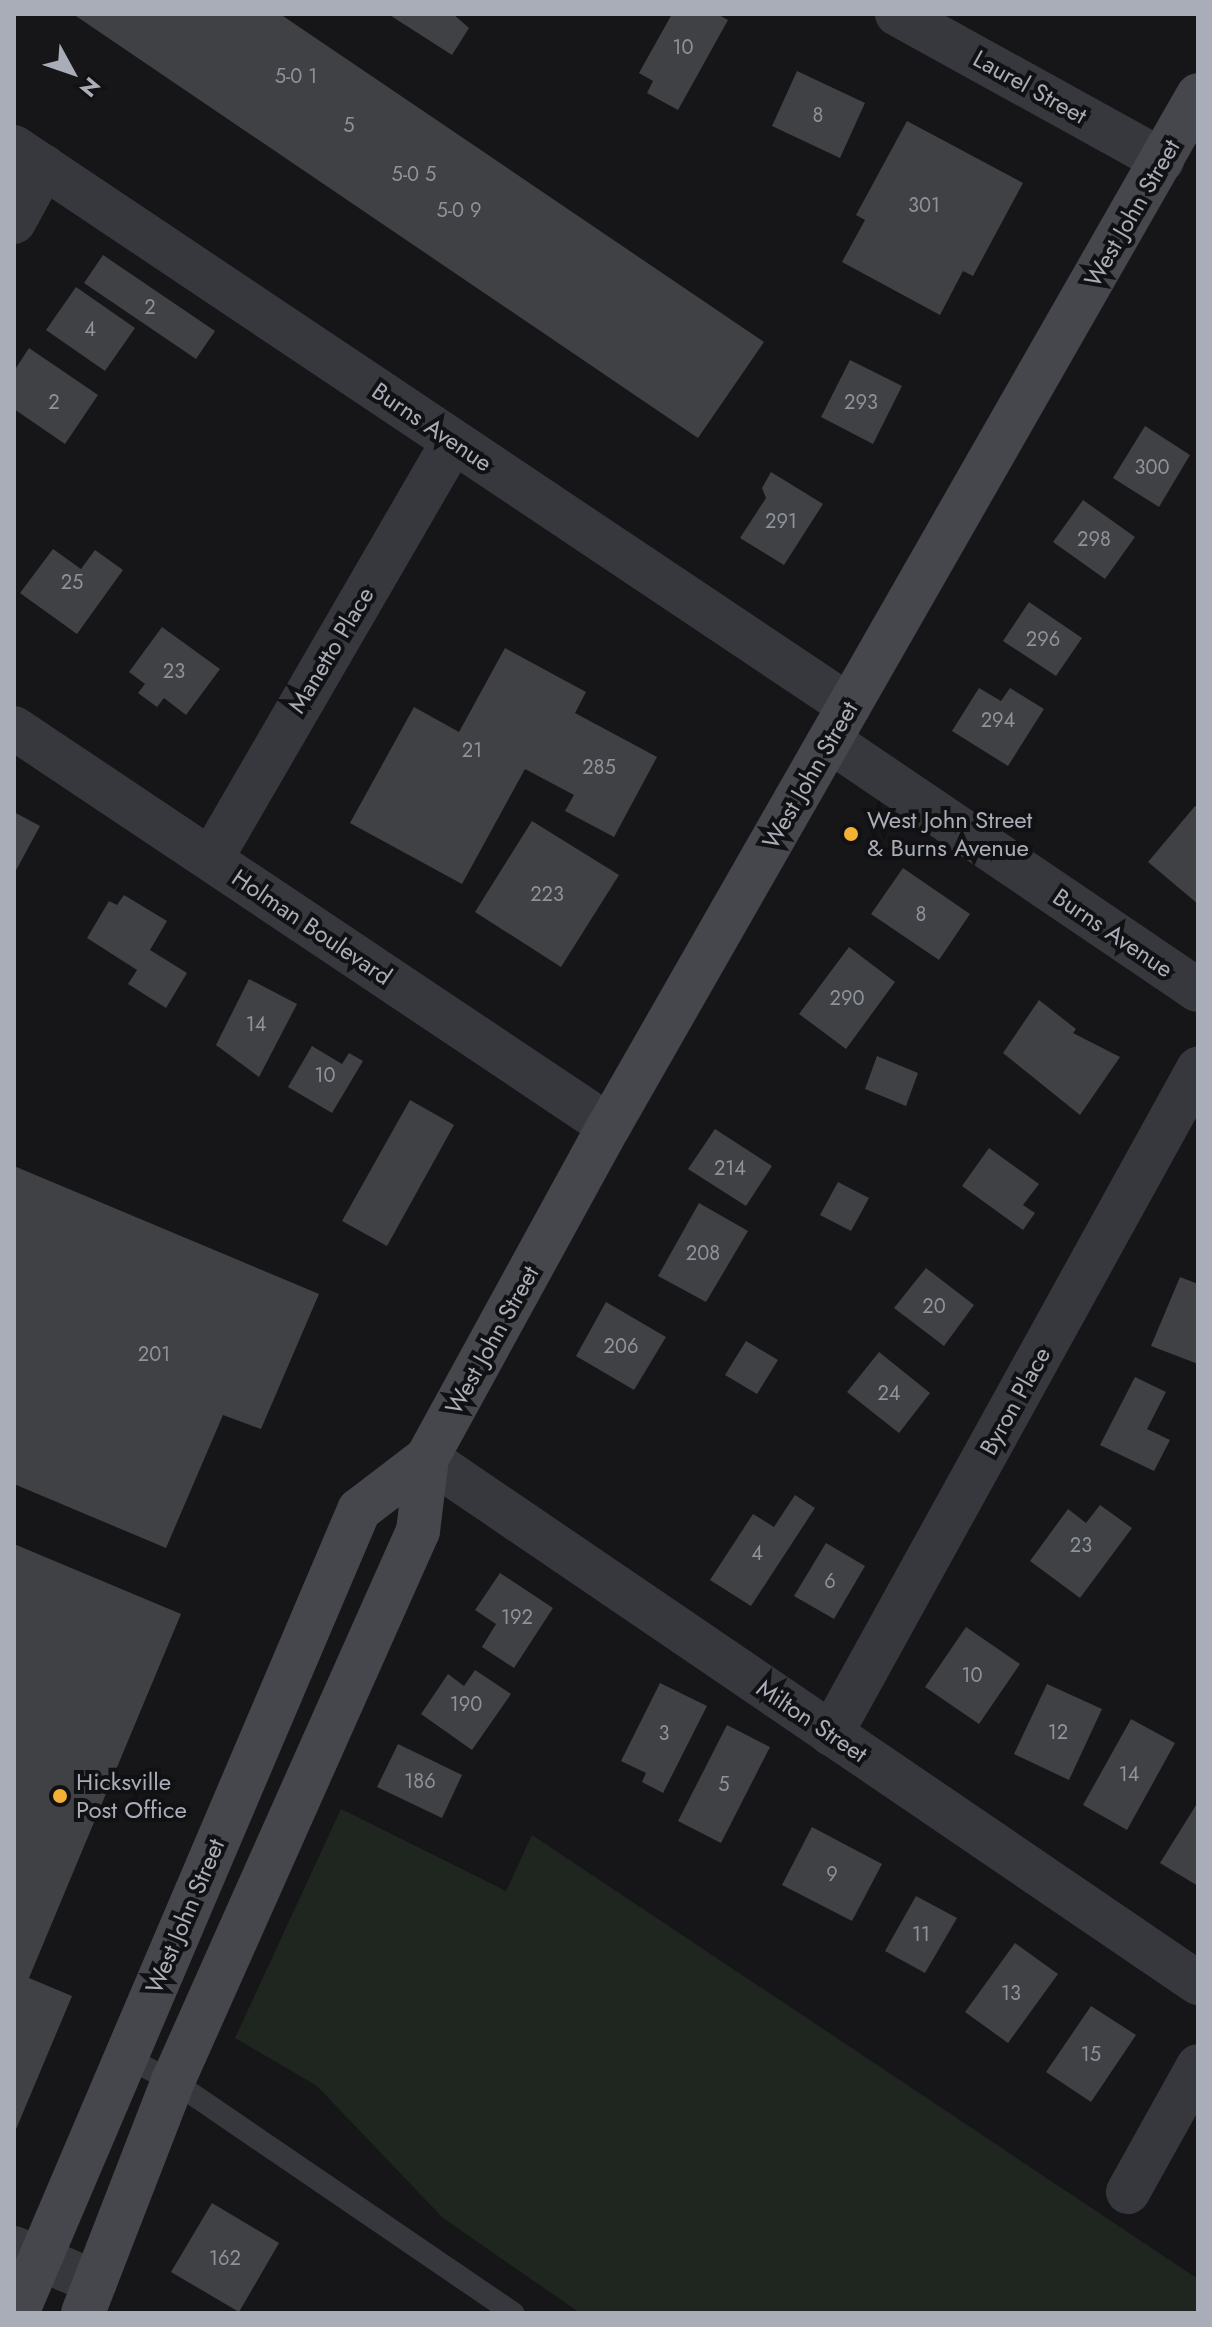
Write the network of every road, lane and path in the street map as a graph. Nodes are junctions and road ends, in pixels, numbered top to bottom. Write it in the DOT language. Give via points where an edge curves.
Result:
graph roads {
  1 [pos="897,14"];
  2 [pos="1198,95"];
  3 [pos="29,157"];
  4 [pos="1162,160"];
  5 [pos="14,222"];
  6 [pos="453,442"];
  7 [pos="840,723"];
  8 [pos="14,728"];
  9 [pos="211,859"];
  10 [pos="1198,990"];
  11 [pos="1198,1069"];
  12 [pos="609,1126"];
  13 [pos="427,1458"];
  14 [pos="273,1710"];
  15 [pos="831,1734"];
  16 [pos="312,1772"];
  17 [pos="1198,1983"];
  18 [pos="125,2057"];
  19 [pos="1198,2066"];
  20 [pos="173,2081"];
  21 [pos="1128,2192"];
  22 [pos="27,2254"];
  23 [pos="89,2297"];
  24 [pos="17,2313"];
  25 [pos="513,2313"];
  1 -- 4 [label="street, Laurel Street"];
  2 -- 4 [label="main road, West John Street"];
  3 -- 5 [label="street"];
  3 -- 6 [label="street, Burns Avenue"];
  4 -- 7 [label="main road, West John Street"];
  6 -- 7 [label="street, Burns Avenue"];
  6 -- 9 [label="street, Manetto Place"];
  7 -- 10 [label="street, Burns Avenue"];
  7 -- 12 [label="main road, West John Street"];
  8 -- 9 [label="street, Holman Boulevard"];
  9 -- 12 [label="street, Holman Boulevard"];
  11 -- 15 [label="street, Byron Place"];
  12 -- 13 [label="main road, West John Street"];
  13 -- 14 [label="main road, West John Street" via="359,1510"];
  13 -- 15 [label="street, Milton Street"];
  13 -- 16 [label="main road, West John Street" via="418,1531"];
  14 -- 16 [label="main road" via="299,1740"];
  14 -- 18 [label="main road, West John Street"];
  15 -- 17 [label="street, Milton Street"];
  16 -- 20 [label="main road, West John Street"];
  18 -- 20 [label="lane"];
  18 -- 22 [label="main road, West John Street"];
  19 -- 21 [label="street"];
  20 -- 23 [label="main road, West John Street"];
  20 -- 25 [label="lane"];
  22 -- 23 [label="street"];
  22 -- 24 [label="main road, West John Street"];
}
